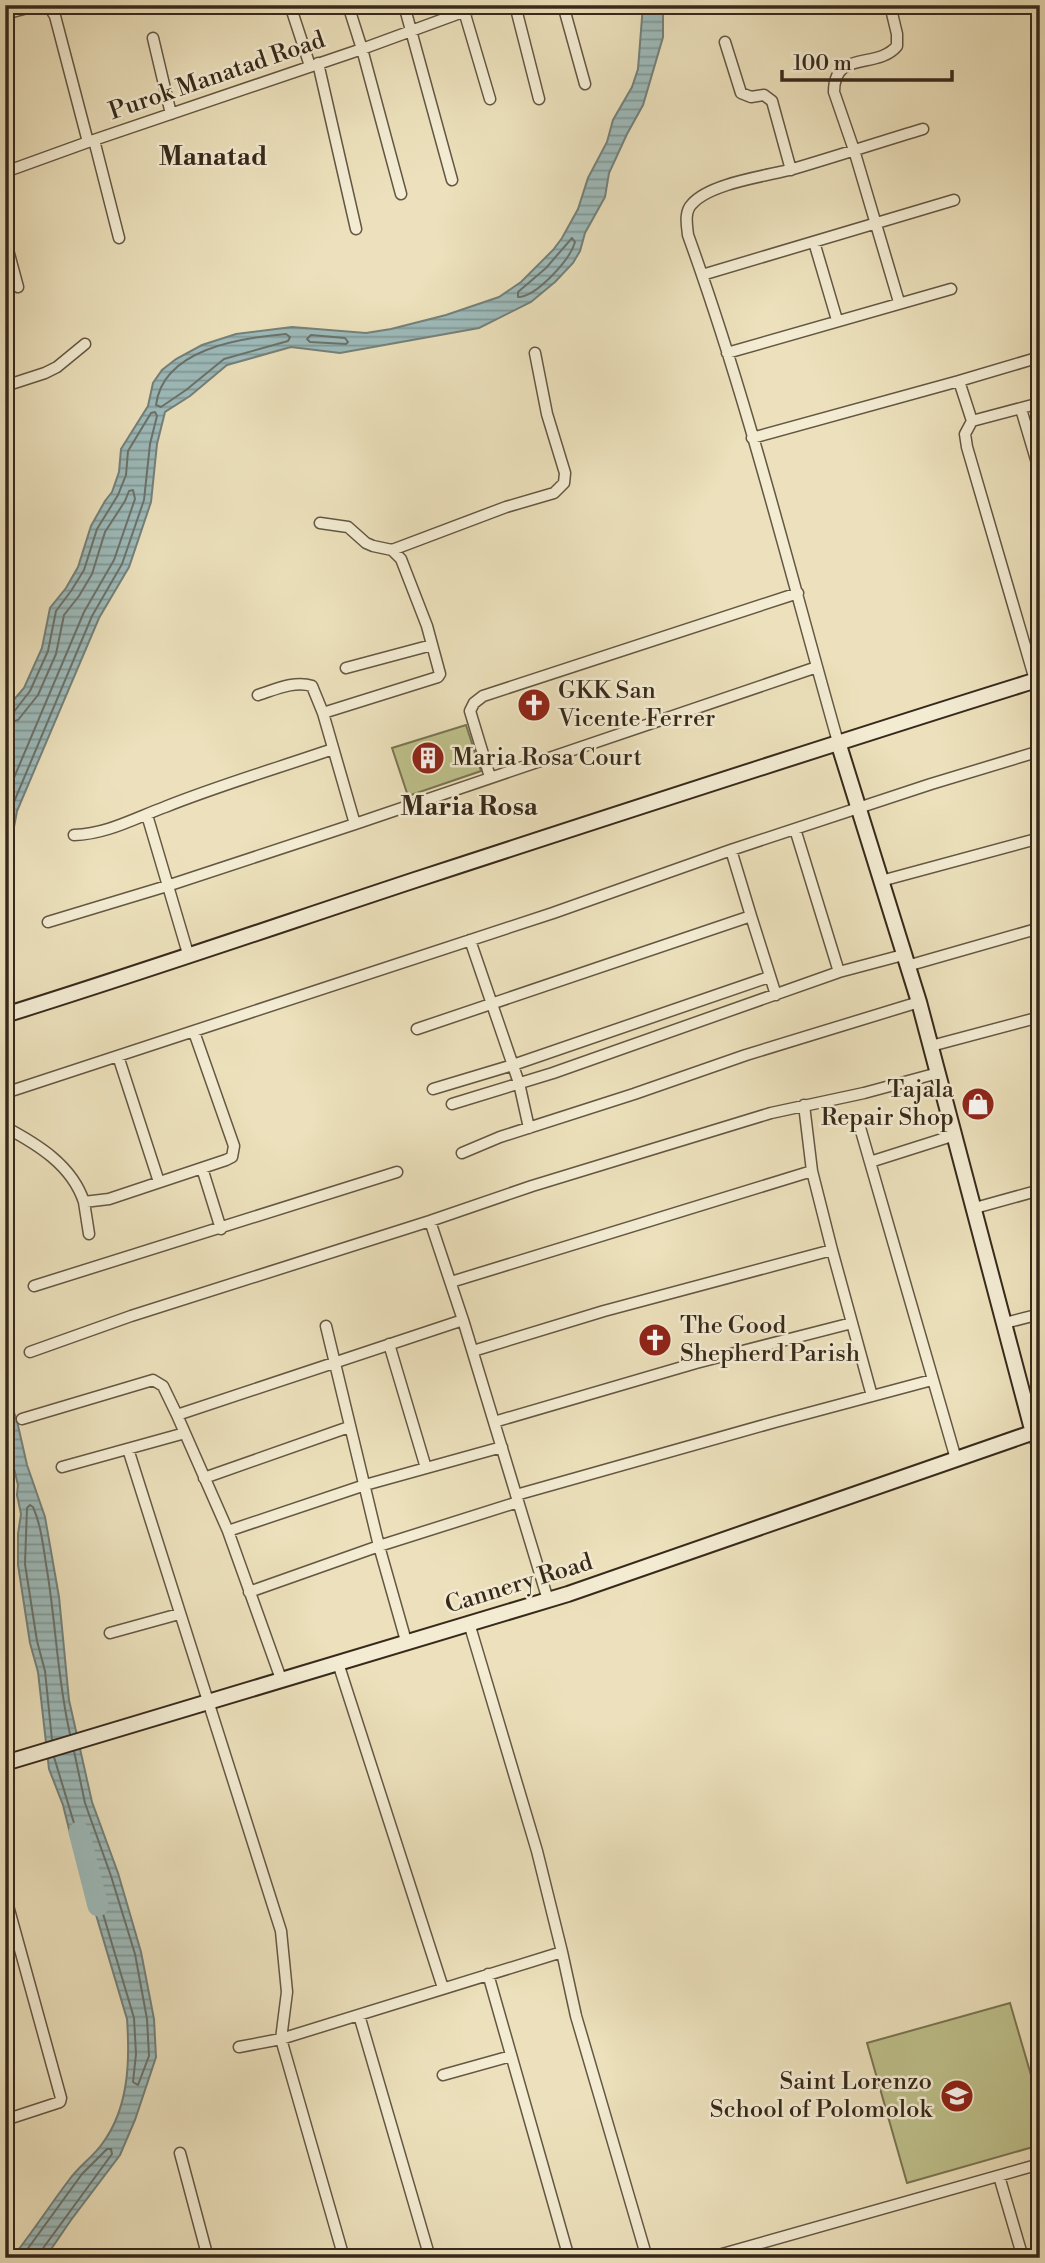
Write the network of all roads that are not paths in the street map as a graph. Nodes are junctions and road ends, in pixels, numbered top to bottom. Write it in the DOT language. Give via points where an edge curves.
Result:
graph roads {
  1 [pos="38,5"];
  2 [pos="48,5"];
  3 [pos="290,5"];
  4 [pos="348,5"];
  5 [pos="404,5"];
  6 [pos="482,5"];
  7 [pos="515,5"];
  8 [pos="563,5"];
  9 [pos="890,5"];
  10 [pos="468,9"];
  11 [pos="5,15"];
  12 [pos="412,30"];
  13 [pos="153,38"];
  14 [pos="725,43"];
  15 [pos="362,49"];
  16 [pos="314,65"];
  17 [pos="585,84"];
  18 [pos="490,99"];
  19 [pos="539,99"];
  20 [pos="172,114"];
  21 [pos="923,129"];
  22 [pos="91,141"];
  23 [pos="854,150"];
  24 [pos="791,170"];
  25 [pos="5,172"];
  26 [pos="452,180"];
  27 [pos="401,194"];
  28 [pos="954,200"];
  29 [pos="875,223"];
  30 [pos="356,229"];
  31 [pos="119,238"];
  32 [pos="5,239"];
  33 [pos="814,242"];
  34 [pos="702,275"];
  35 [pos="18,287"];
  36 [pos="951,289"];
  37 [pos="899,302"];
  38 [pos="837,320"];
  39 [pos="85,344"];
  40 [pos="535,353"];
  41 [pos="727,353"];
  42 [pos="1040,357"];
  43 [pos="959,381"];
  44 [pos="5,386"];
  45 [pos="1040,403"];
  46 [pos="1021,409"];
  47 [pos="972,421"];
  48 [pos="752,438"];
  49 [pos="1040,473"];
  50 [pos="320,523"];
  51 [pos="392,550"];
  52 [pos="798,593"];
  53 [pos="432,645"];
  54 [pos="817,667"];
  55 [pos="346,668"];
  56 [pos="1037,679"];
  57 [pos="258,695"];
  58 [pos="323,713"];
  59 [pos="838,742"];
  60 [pos="334,749"];
  61 [pos="1040,751"];
  62 [pos="489,777"];
  63 [pos="859,808"];
  64 [pos="147,815"];
  65 [pos="355,824"];
  66 [pos="795,829"];
  67 [pos="74,835"];
  68 [pos="1040,838"];
  69 [pos="731,850"];
  70 [pos="881,881"];
  71 [pos="167,886"];
  72 [pos="751,916"];
  73 [pos="48,922"];
  74 [pos="1040,928"];
  75 [pos="470,940"];
  76 [pos="189,957"];
  77 [pos="905,960"];
  78 [pos="839,972"];
  79 [pos="769,977"];
  80 [pos="776,995"];
  81 [pos="919,1002"];
  82 [pos="493,1003"];
  83 [pos="5,1016"];
  84 [pos="1040,1017"];
  85 [pos="417,1029"];
  86 [pos="194,1032"];
  87 [pos="931,1046"];
  88 [pos="118,1056"];
  89 [pos="513,1065"];
  90 [pos="937,1073"];
  91 [pos="519,1083"];
  92 [pos="433,1089"];
  93 [pos="5,1093"];
  94 [pos="452,1104"];
  95 [pos="804,1105"];
  96 [pos="859,1124"];
  97 [pos="5,1127"];
  98 [pos="529,1128"];
  99 [pos="955,1135"];
  100 [pos="462,1153"];
  101 [pos="870,1162"];
  102 [pos="202,1168"];
  103 [pos="813,1171"];
  104 [pos="397,1172"];
  105 [pos="159,1182"];
  106 [pos="1040,1190"];
  107 [pos="84,1202"];
  108 [pos="975,1208"];
  109 [pos="430,1221"];
  110 [pos="220,1228"];
  111 [pos="89,1234"];
  112 [pos="832,1250"];
  113 [pos="451,1282"];
  114 [pos="34,1286"];
  115 [pos="1040,1314"];
  116 [pos="463,1320"];
  117 [pos="852,1323"];
  118 [pos="1006,1323"];
  119 [pos="326,1326"];
  120 [pos="389,1344"];
  121 [pos="473,1351"];
  122 [pos="30,1352"];
  123 [pos="334,1362"];
  124 [pos="932,1380"];
  125 [pos="872,1396"];
  126 [pos="177,1415"];
  127 [pos="22,1419"];
  128 [pos="494,1422"];
  129 [pos="349,1427"];
  130 [pos="1036,1432"];
  131 [pos="184,1433"];
  132 [pos="502,1447"];
  133 [pos="128,1449"];
  134 [pos="1040,1455"];
  135 [pos="956,1459"];
  136 [pos="62,1467"];
  137 [pos="426,1468"];
  138 [pos="204,1478"];
  139 [pos="365,1485"];
  140 [pos="517,1498"];
  141 [pos="228,1531"];
  142 [pos="379,1546"];
  143 [pos="249,1591"];
  144 [pos="548,1600"];
  145 [pos="180,1614"];
  146 [pos="469,1623"];
  147 [pos="110,1633"];
  148 [pos="406,1641"];
  149 [pos="338,1663"];
  150 [pos="281,1679"];
  151 [pos="207,1701"];
  152 [pos="5,1763"];
  153 [pos="5,1895"];
  154 [pos="562,1952"];
  155 [pos="488,1974"];
  156 [pos="443,1988"];
  157 [pos="359,2015"];
  158 [pos="281,2039"];
  159 [pos="239,2047"];
  160 [pos="511,2056"];
  161 [pos="443,2075"];
  162 [pos="5,2120"];
  163 [pos="180,2153"];
  164 [pos="1040,2164"];
  165 [pos="999,2176"];
  166 [pos="1022,2255"];
  167 [pos="208,2258"];
  168 [pos="344,2258"];
  169 [pos="430,2258"];
  170 [pos="569,2258"];
  171 [pos="647,2258"];
  172 [pos="708,2258"];
  173 [pos="1033,2258"];
  1 -- 11 [label="street"];
  2 -- 22 [label="street"];
  3 -- 16 [label="street"];
  4 -- 15 [label="street"];
  5 -- 12 [label="street"];
  6 -- 10 [label="street, Purok Manatad Road"];
  7 -- 19 [label="street"];
  8 -- 17 [label="street"];
  9 -- 23 [label="street" via="897,46 850,64 840,70 834,83"];
  10 -- 12 [label="street, Purok Manatad Road"];
  10 -- 18 [label="street"];
  12 -- 15 [label="street, Purok Manatad Road"];
  12 -- 26 [label="street"];
  13 -- 20 [label="street"];
  14 -- 24 [label="street" via="741,93 764,95 772,101"];
  15 -- 16 [label="street, Purok Manatad Road"];
  15 -- 27 [label="street"];
  16 -- 20 [label="street, Purok Manatad Road"];
  16 -- 30 [label="street"];
  20 -- 22 [label="street, Purok Manatad Road"];
  21 -- 23 [label="street"];
  22 -- 25 [label="street, Purok Manatad Road"];
  22 -- 31 [label="street"];
  23 -- 24 [label="street"];
  23 -- 29 [label="street"];
  24 -- 34 [label="street" via="741,181 692,203 686,220 688,235"];
  28 -- 29 [label="street"];
  29 -- 33 [label="street"];
  29 -- 37 [label="street"];
  32 -- 35 [label="street"];
  33 -- 34 [label="street"];
  33 -- 38 [label="street"];
  34 -- 41 [label="street"];
  36 -- 37 [label="street"];
  37 -- 38 [label="street"];
  38 -- 41 [label="street"];
  39 -- 44 [label="street" via="51,370"];
  40 -- 51 [label="street" via="564,483 554,493 506,506"];
  41 -- 48 [label="street"];
  42 -- 43 [label="street"];
  43 -- 47 [label="street"];
  43 -- 48 [label="street"];
  45 -- 46 [label="street"];
  46 -- 47 [label="street"];
  46 -- 49 [label="street"];
  47 -- 56 [label="street" via="965,434 967,447"];
  48 -- 52 [label="street"];
  50 -- 51 [label="street" via="348,527 373,546"];
  51 -- 53 [label="street" via="401,559"];
  52 -- 54 [label="street"];
  52 -- 62 [label="street" via="483,696 470,711"];
  53 -- 55 [label="street"];
  53 -- 58 [label="street" via="438,677"];
  54 -- 59 [label="street"];
  54 -- 62 [label="street"];
  56 -- 59 [label="street"];
  57 -- 58 [label="street" via="305,684 316,692"];
  58 -- 60 [label="street"];
  59 -- 63 [label="street"];
  59 -- 76 [label="street"];
  60 -- 64 [label="street"];
  60 -- 65 [label="street"];
  61 -- 63 [label="street"];
  62 -- 65 [label="street"];
  63 -- 66 [label="street"];
  63 -- 70 [label="street"];
  64 -- 67 [label="street" via="93,835"];
  64 -- 71 [label="street"];
  65 -- 71 [label="street"];
  66 -- 69 [label="street"];
  66 -- 78 [label="street"];
  68 -- 70 [label="street"];
  69 -- 72 [label="street"];
  69 -- 75 [label="street"];
  70 -- 77 [label="street"];
  71 -- 73 [label="street"];
  71 -- 76 [label="street"];
  72 -- 79 [label="street"];
  72 -- 82 [label="street"];
  74 -- 77 [label="street"];
  75 -- 82 [label="street"];
  75 -- 86 [label="street"];
  76 -- 83 [label="street"];
  77 -- 78 [label="street"];
  77 -- 81 [label="street"];
  78 -- 80 [label="street"];
  79 -- 80 [label="street"];
  79 -- 89 [label="street"];
  80 -- 91 [label="street"];
  81 -- 87 [label="street"];
  81 -- 98 [label="street"];
  82 -- 85 [label="street"];
  82 -- 89 [label="street"];
  84 -- 87 [label="street"];
  86 -- 88 [label="street"];
  86 -- 102 [label="street" via="234,1146 232,1157"];
  87 -- 90 [label="street"];
  88 -- 93 [label="street"];
  88 -- 105 [label="street"];
  89 -- 91 [label="street"];
  89 -- 92 [label="street"];
  90 -- 95 [label="street"];
  90 -- 99 [label="street"];
  91 -- 94 [label="street"];
  91 -- 98 [label="street"];
  95 -- 103 [label="street"];
  95 -- 109 [label="street"];
  96 -- 101 [label="street"];
  97 -- 107 [label="street" via="61,1164"];
  98 -- 100 [label="street"];
  99 -- 101 [label="street"];
  99 -- 108 [label="street"];
  101 -- 124 [label="street"];
  102 -- 105 [label="street"];
  102 -- 110 [label="street"];
  103 -- 112 [label="street"];
  103 -- 113 [label="street"];
  104 -- 110 [label="street"];
  105 -- 107 [label="street" via="109,1199"];
  106 -- 108 [label="street"];
  107 -- 111 [label="street"];
  108 -- 118 [label="street"];
  109 -- 113 [label="street"];
  109 -- 122 [label="street"];
  110 -- 114 [label="street"];
  112 -- 117 [label="street"];
  112 -- 121 [label="street"];
  113 -- 116 [label="street"];
  115 -- 118 [label="street"];
  116 -- 120 [label="street"];
  116 -- 121 [label="street"];
  117 -- 125 [label="street"];
  117 -- 128 [label="street"];
  118 -- 130 [label="street"];
  119 -- 123 [label="street"];
  120 -- 123 [label="street"];
  120 -- 137 [label="street"];
  121 -- 128 [label="street"];
  123 -- 126 [label="street"];
  123 -- 129 [label="street"];
  124 -- 125 [label="street"];
  124 -- 135 [label="street"];
  125 -- 140 [label="street"];
  126 -- 127 [label="street" via="163,1386 153,1380"];
  126 -- 131 [label="street"];
  128 -- 132 [label="street"];
  129 -- 138 [label="street"];
  129 -- 139 [label="street"];
  130 -- 134 [label="street"];
  130 -- 135 [label="street, Cannery Road"];
  131 -- 133 [label="street"];
  131 -- 138 [label="street"];
  132 -- 137 [label="street"];
  132 -- 140 [label="street"];
  133 -- 136 [label="street"];
  133 -- 145 [label="street"];
  135 -- 144 [label="street, Cannery Road"];
  137 -- 139 [label="street"];
  138 -- 141 [label="street"];
  139 -- 141 [label="street"];
  139 -- 142 [label="street"];
  140 -- 142 [label="street"];
  140 -- 144 [label="street"];
  141 -- 143 [label="street"];
  142 -- 143 [label="street"];
  142 -- 148 [label="street"];
  143 -- 150 [label="street"];
  144 -- 146 [label="street, Cannery Road"];
  145 -- 147 [label="street"];
  145 -- 151 [label="street"];
  146 -- 148 [label="street, Cannery Road"];
  146 -- 154 [label="street"];
  148 -- 149 [label="street, Cannery Road"];
  149 -- 150 [label="street, Cannery Road"];
  149 -- 156 [label="street"];
  150 -- 151 [label="street, Cannery Road"];
  151 -- 152 [label="street, Cannery Road"];
  151 -- 158 [label="street" via="281,1931 287,1992"];
  153 -- 162 [label="street" via="61,2098 51,2106"];
  154 -- 155 [label="street"];
  154 -- 171 [label="street" via="576,2016"];
  155 -- 156 [label="street"];
  155 -- 160 [label="street"];
  156 -- 157 [label="street"];
  157 -- 158 [label="street"];
  157 -- 169 [label="street"];
  158 -- 159 [label="street"];
  158 -- 168 [label="street"];
  160 -- 161 [label="street"];
  160 -- 170 [label="street"];
  163 -- 167 [label="street"];
  164 -- 165 [label="street"];
  165 -- 166 [label="street"];
  165 -- 172 [label="street"];
  166 -- 173 [label="street"];
}
